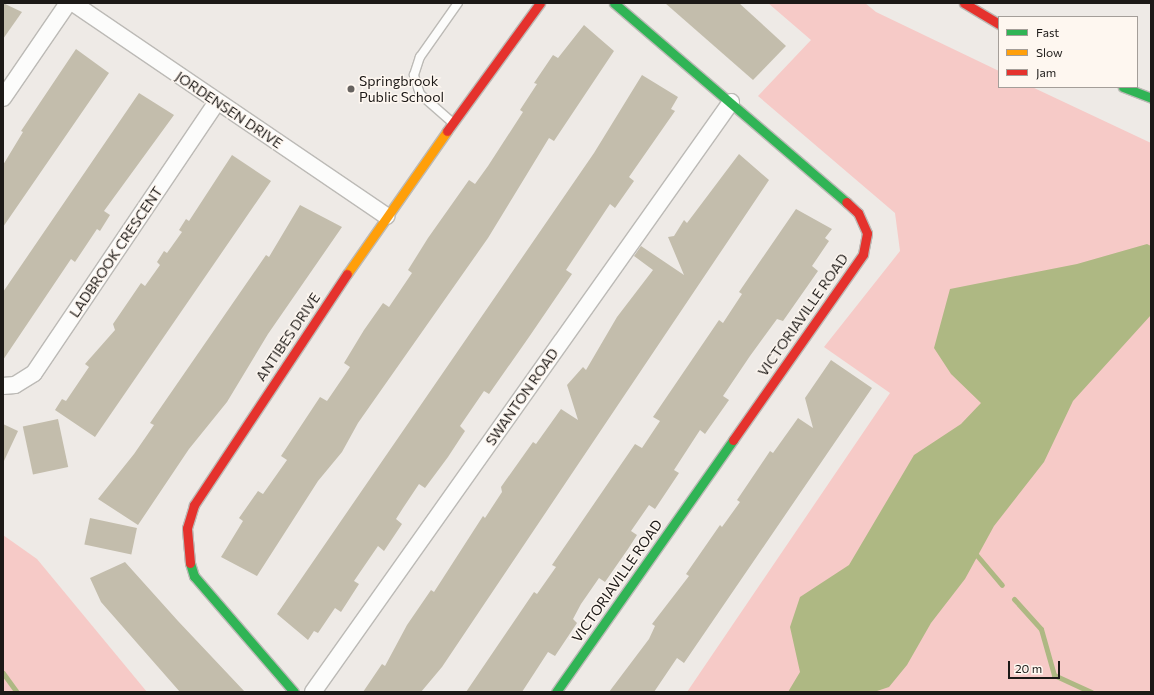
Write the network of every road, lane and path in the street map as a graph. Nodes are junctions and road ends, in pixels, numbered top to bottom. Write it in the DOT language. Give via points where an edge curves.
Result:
graph roads {
  1 [pos="68,3"];
  2 [pos="73,3"];
  3 [pos="458,3"];
  4 [pos="540,3"];
  5 [pos="614,3"];
  6 [pos="964,3"];
  7 [pos="998,23"];
  8 [pos="1126,88"];
  9 [pos="3,98"];
  10 [pos="1151,98"];
  11 [pos="217,102"];
  12 [pos="731,102"];
  13 [pos="453,123"];
  14 [pos="386,216"];
  15 [pos="3,386"];
  16 [pos="294,692"];
  17 [pos="313,692"];
  18 [pos="556,692"];
  1 -- 9 [label="street"];
  2 -- 11 [label="street, JORDENSEN DRIVE"];
  3 -- 13 [label="lane" via="420,57 414,75 420,94"];
  4 -- 13 [label="street, ANTIBES DRIVE"];
  5 -- 12 [label="street, VICTORIAVILLE ROAD"];
  6 -- 7 [label="street"];
  8 -- 10 [label="street"];
  11 -- 14 [label="street, JORDENSEN DRIVE"];
  11 -- 15 [label="street, LADBROOK CRESCENT" via="34,373 15,385"];
  12 -- 17 [label="street, SWANTON ROAD"];
  12 -- 18 [label="street, VICTORIAVILLE ROAD" via="858,213 867,232 867,244 863,254"];
  13 -- 14 [label="street, ANTIBES DRIVE"];
  14 -- 16 [label="street, ANTIBES DRIVE" via="194,505 187,528 187,553 194,576"];
}
